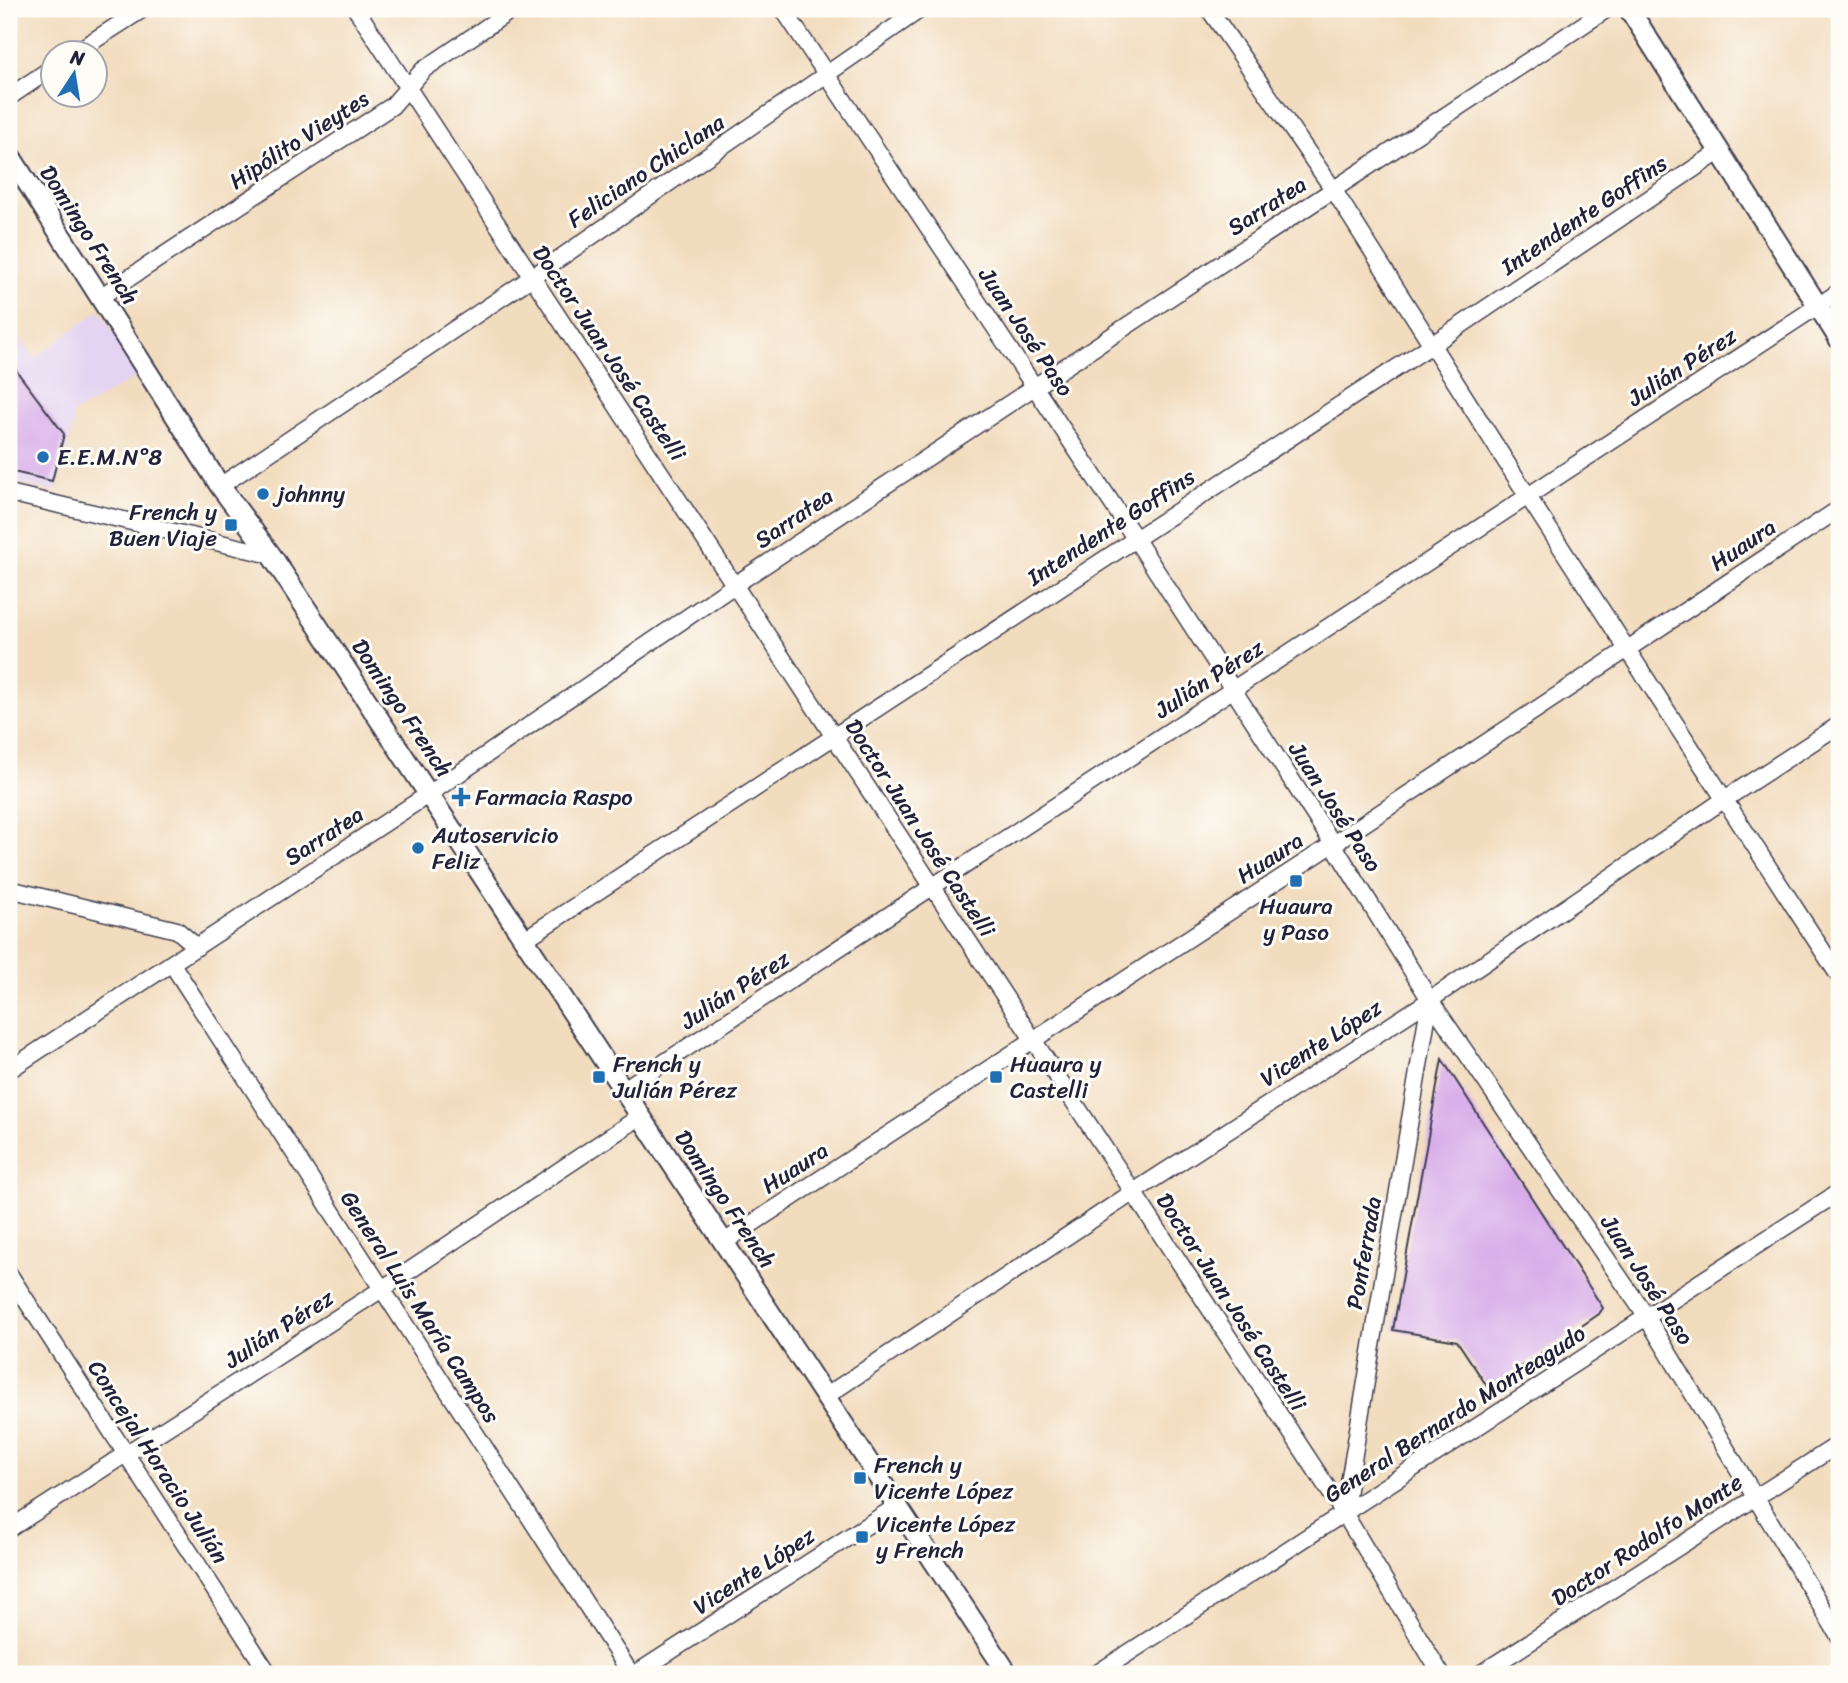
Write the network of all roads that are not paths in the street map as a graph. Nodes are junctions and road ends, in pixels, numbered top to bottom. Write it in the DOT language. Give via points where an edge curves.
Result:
graph roads {
  1 [pos="143,9"];
  2 [pos="356,9"];
  3 [pos="513,9"];
  4 [pos="783,9"];
  5 [pos="920,9"];
  6 [pos="1209,9"];
  7 [pos="1607,9"];
  8 [pos="1629,9"];
  9 [pos="98,38"];
  10 [pos="827,75"];
  11 [pos="38,77"];
  12 [pos="408,87"];
  13 [pos="9,97"];
  14 [pos="1720,151"];
  15 [pos="9,155"];
  16 [pos="1334,189"];
  17 [pos="531,278"];
  18 [pos="1839,292"];
  19 [pos="100,297"];
  20 [pos="1817,306"];
  21 [pos="1839,339"];
  22 [pos="1433,344"];
  23 [pos="1035,386"];
  24 [pos="220,486"];
  25 [pos="9,493"];
  26 [pos="1527,495"];
  27 [pos="1839,509"];
  28 [pos="1135,538"];
  29 [pos="271,555"];
  30 [pos="736,584"];
  31 [pos="1629,649"];
  32 [pos="1233,691"];
  33 [pos="1839,726"];
  34 [pos="833,736"];
  35 [pos="429,794"];
  36 [pos="1725,799"];
  37 [pos="1333,844"];
  38 [pos="932,889"];
  39 [pos="9,890"];
  40 [pos="525,939"];
  41 [pos="197,947"];
  42 [pos="172,964"];
  43 [pos="1839,976"];
  44 [pos="1430,1000"];
  45 [pos="1031,1040"];
  46 [pos="9,1070"];
  47 [pos="624,1089"];
  48 [pos="641,1116"];
  49 [pos="1839,1192"];
  50 [pos="1132,1193"];
  51 [pos="724,1242"];
  52 [pos="9,1274"];
  53 [pos="382,1289"];
  54 [pos="1646,1316"];
  55 [pos="827,1396"];
  56 [pos="1839,1444"];
  57 [pos="125,1455"];
  58 [pos="1757,1496"];
  59 [pos="897,1506"];
  60 [pos="1343,1513"];
  61 [pos="9,1529"];
  62 [pos="1839,1636"];
  63 [pos="269,1674"];
  64 [pos="633,1674"];
  65 [pos="1008,1674"];
  66 [pos="1096,1674"];
  67 [pos="1441,1674"];
  68 [pos="1480,1674"];
  1 -- 9 [label="street"];
  2 -- 12 [label="street, Doctor Juan José Castelli"];
  3 -- 12 [label="street, Hipólito Vieytes" via="423,70"];
  4 -- 10 [label="street, Juan José Paso"];
  5 -- 10 [label="street, Feliciano Chiclana"];
  6 -- 16 [label="street"];
  7 -- 16 [label="street, Sarratea"];
  8 -- 14 [label="street"];
  10 -- 17 [label="street, Feliciano Chiclana"];
  10 -- 23 [label="street, Juan José Paso"];
  11 -- 13 [label="street"];
  12 -- 17 [label="street, Doctor Juan José Castelli"];
  12 -- 19 [label="street, Hipólito Vieytes" via="393,106"];
  14 -- 20 [label="street"];
  14 -- 22 [label="street, Intendente Goffins"];
  15 -- 19 [label="street, Domingo French"];
  16 -- 22 [label="street"];
  16 -- 23 [label="street, Sarratea"];
  17 -- 24 [label="street, Feliciano Chiclana"];
  17 -- 30 [label="street, Doctor Juan José Castelli"];
  18 -- 20 [label="street, Julián Pérez"];
  19 -- 24 [label="street, Domingo French"];
  20 -- 21 [label="street"];
  20 -- 26 [label="street, Julián Pérez"];
  22 -- 26 [label="street"];
  22 -- 28 [label="street, Intendente Goffins"];
  23 -- 28 [label="street, Juan José Paso"];
  23 -- 30 [label="street, Sarratea"];
  24 -- 29 [label="street, Domingo French"];
  25 -- 29 [label="street"];
  26 -- 31 [label="street"];
  26 -- 32 [label="street, Julián Pérez"];
  27 -- 31 [label="street, Huaura"];
  28 -- 32 [label="street, Juan José Paso"];
  28 -- 34 [label="street, Intendente Goffins"];
  29 -- 35 [label="street, Domingo French"];
  30 -- 34 [label="street, Doctor Juan José Castelli"];
  30 -- 35 [label="street, Sarratea"];
  31 -- 36 [label="street"];
  31 -- 37 [label="street, Huaura"];
  32 -- 37 [label="street, Juan José Paso"];
  32 -- 38 [label="street, Julián Pérez"];
  33 -- 36 [label="street, Vicente López"];
  34 -- 38 [label="street, Doctor Juan José Castelli"];
  34 -- 40 [label="street, Intendente Goffins"];
  35 -- 40 [label="street, Domingo French"];
  35 -- 41 [label="street, Sarratea"];
  36 -- 43 [label="street"];
  36 -- 44 [label="street, Vicente López"];
  37 -- 44 [label="street, Juan José Paso"];
  37 -- 45 [label="street, Huaura"];
  38 -- 45 [label="street, Doctor Juan José Castelli"];
  38 -- 47 [label="street, Julián Pérez"];
  39 -- 41 [label="street" via="177,930"];
  40 -- 47 [label="street, Domingo French"];
  41 -- 42 [label="street, Sarratea"];
  42 -- 46 [label="street, Sarratea"];
  42 -- 53 [label="street, General Luis María Campos"];
  44 -- 50 [label="street, Vicente López"];
  44 -- 54 [label="street, Juan José Paso"];
  44 -- 60 [label="street, Ponferrada"];
  45 -- 50 [label="street, Doctor Juan José Castelli"];
  45 -- 51 [label="street, Huaura"];
  47 -- 48 [label="street, Domingo French"];
  48 -- 51 [label="street, Domingo French"];
  48 -- 53 [label="street, Julián Pérez"];
  49 -- 54 [label="street, General Bernardo Monteagudo"];
  50 -- 55 [label="street, Vicente López"];
  50 -- 60 [label="street, Doctor Juan José Castelli"];
  51 -- 55 [label="street, Domingo French"];
  52 -- 57 [label="street, Concejal Horacio Julián"];
  53 -- 57 [label="street, Julián Pérez"];
  53 -- 64 [label="street, General Luis María Campos"];
  54 -- 58 [label="street, Juan José Paso"];
  54 -- 60 [label="street, General Bernardo Monteagudo"];
  55 -- 59 [label="street, Domingo French"];
  56 -- 58 [label="street, Doctor Rodolfo Monte"];
  57 -- 61 [label="street, Julián Pérez"];
  57 -- 63 [label="street, Concejal Horacio Julián"];
  58 -- 62 [label="street, Juan José Paso"];
  58 -- 68 [label="street, Doctor Rodolfo Monte"];
  59 -- 64 [label="street, Vicente López"];
  59 -- 65 [label="street, Domingo French"];
  60 -- 66 [label="street, General Bernardo Monteagudo"];
  60 -- 67 [label="street, Doctor Juan José Castelli"];
}
